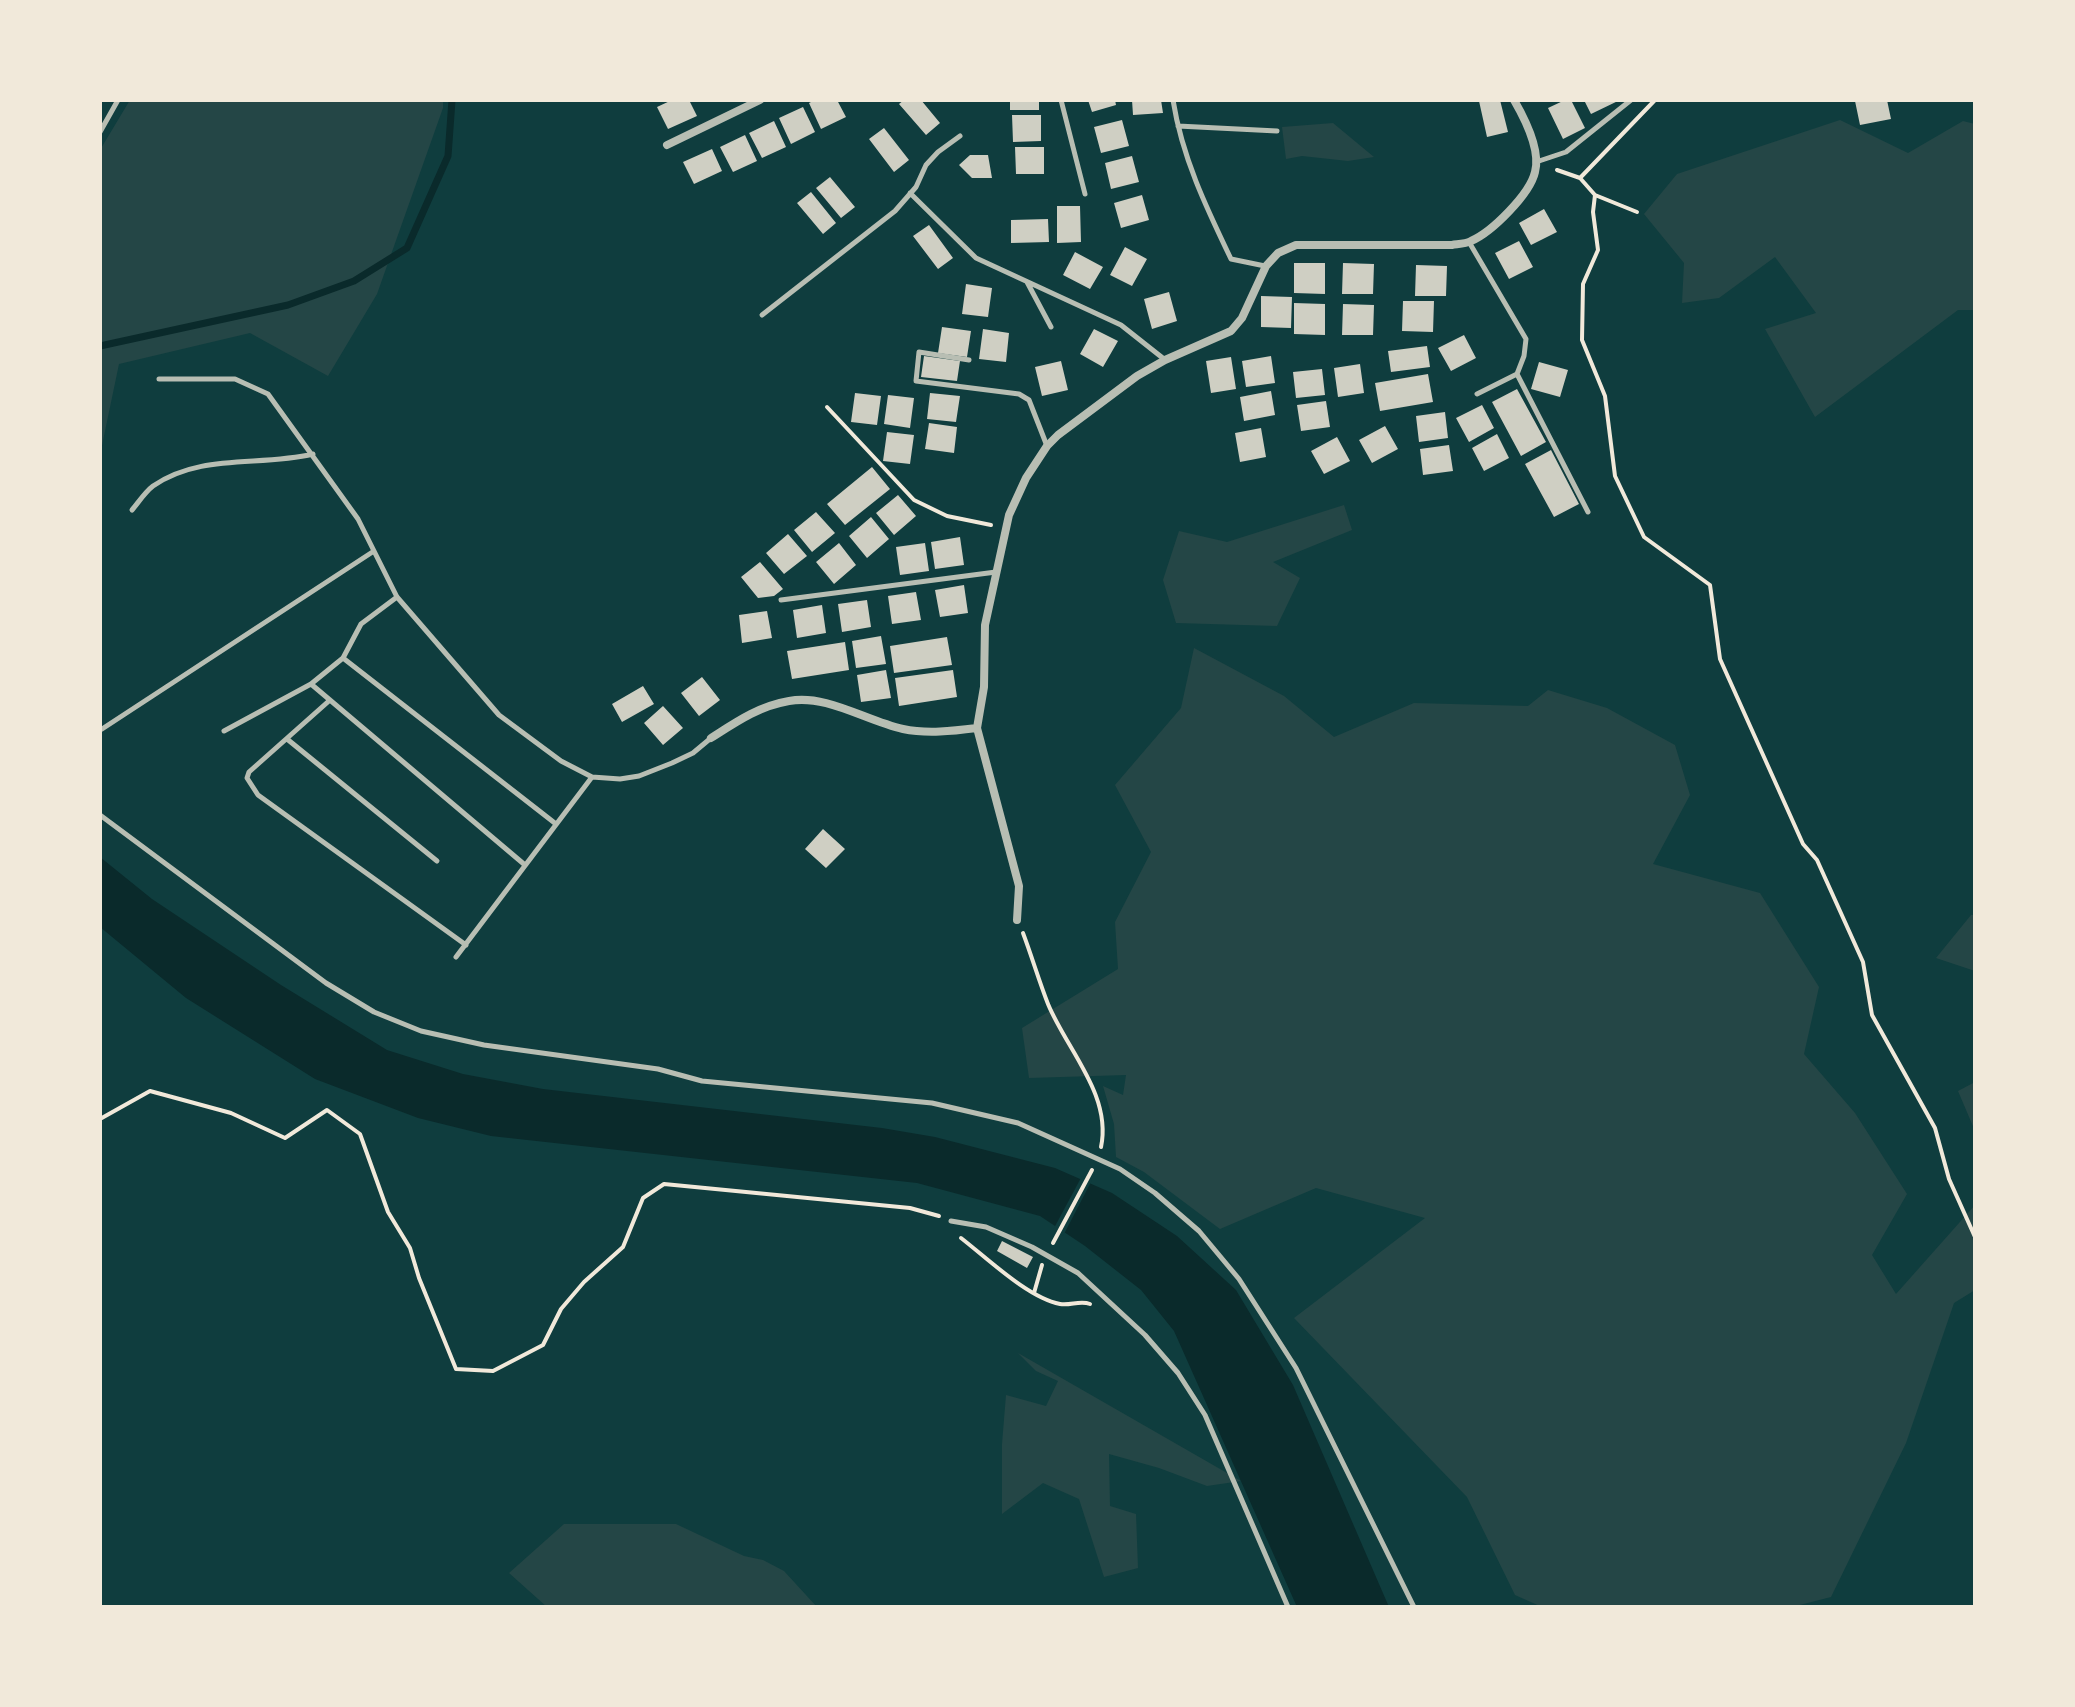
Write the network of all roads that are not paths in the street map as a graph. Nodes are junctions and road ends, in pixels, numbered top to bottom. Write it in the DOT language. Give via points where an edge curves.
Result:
graph roads {
  1 [pos="118,100"];
  2 [pos="760,100"];
  3 [pos="1061,100"];
  4 [pos="1173,100"];
  5 [pos="1514,100"];
  6 [pos="1631,100"];
  7 [pos="1177,126"];
  8 [pos="1277,131"];
  9 [pos="100,132"];
  10 [pos="960,136"];
  11 [pos="667,145"];
  12 [pos="1535,163"];
  13 [pos="910,193"];
  14 [pos="1085,194"];
  15 [pos="1469,242"];
  16 [pos="1266,266"];
  17 [pos="1027,281"];
  18 [pos="762,315"];
  19 [pos="1051,327"];
  20 [pos="969,360"];
  21 [pos="1165,360"];
  22 [pos="1517,374"];
  23 [pos="159,379"];
  24 [pos="1477,394"];
  25 [pos="1047,446"];
  26 [pos="313,454"];
  27 [pos="132,510"];
  28 [pos="1588,512"];
  29 [pos="374,551"];
  30 [pos="996,572"];
  31 [pos="397,597"];
  32 [pos="781,600"];
  33 [pos="343,658"];
  34 [pos="311,684"];
  35 [pos="330,700"];
  36 [pos="977,728"];
  37 [pos="102,729"];
  38 [pos="224,731"];
  39 [pos="711,738"];
  40 [pos="287,739"];
  41 [pos="592,777"];
  42 [pos="100,815"];
  43 [pos="556,824"];
  44 [pos="437,861"];
  45 [pos="525,865"];
  46 [pos="1017,920"];
  47 [pos="466,945"];
  48 [pos="456,957"];
  49 [pos="951,1221"];
  50 [pos="1288,1607"];
  51 [pos="1414,1607"];
  1 -- 9 [label="lane"];
  2 -- 11 [label="street"];
  3 -- 14 [label="lane"];
  4 -- 7 [label="lane"];
  5 -- 12 [label="street" via="1534,145"];
  6 -- 12 [label="lane" via="1566,152"];
  7 -- 8 [label="lane"];
  7 -- 16 [label="lane" via="1198,192 1231,259"];
  10 -- 13 [label="lane" via="926,165"];
  12 -- 15 [label="street" via="1536,172 1522,195"];
  13 -- 17 [label="lane" via="976,258"];
  13 -- 18 [label="lane" via="895,211"];
  15 -- 16 [label="street" via="1296,245"];
  15 -- 22 [label="lane" via="1526,339"];
  16 -- 21 [label="street" via="1231,331"];
  17 -- 19 [label="lane"];
  17 -- 21 [label="lane" via="1121,325"];
  20 -- 25 [label="lane" via="919,352 916,381 1019,394 1029,400"];
  21 -- 25 [label="street"];
  22 -- 24 [label="lane"];
  22 -- 28 [label="lane"];
  23 -- 26 [label="lane" via="235,379 268,394"];
  25 -- 30 [label="street" via="1026,478 1005,528"];
  26 -- 27 [label="lane" via="184,471 151,487"];
  26 -- 29 [label="lane"];
  29 -- 31 [label="lane"];
  29 -- 37 [label="lane"];
  30 -- 32 [label="lane"];
  30 -- 36 [label="street" via="985,625"];
  31 -- 33 [label="lane" via="361,624"];
  31 -- 41 [label="lane" via="499,715"];
  33 -- 34 [label="lane"];
  33 -- 43 [label="lane"];
  34 -- 35 [label="lane"];
  34 -- 38 [label="lane"];
  35 -- 40 [label="lane"];
  35 -- 45 [label="lane"];
  36 -- 39 [label="street" via="904,729 821,702 792,700 755,710"];
  36 -- 46 [label="street" via="1019,886"];
  39 -- 41 [label="lane" via="693,753 639,776"];
  40 -- 44 [label="lane"];
  40 -- 47 [label="lane" via="249,772 247,778 258,795"];
  41 -- 43 [label="lane"];
  42 -- 51 [label="lane" via="326,983 374,1012 421,1031 658,1069 702,1081 932,1103 1018,1123 1120,1169 1199,1231 1239,1279 1296,1368"];
  43 -- 45 [label="lane"];
  45 -- 47 [label="lane"];
  47 -- 48 [label="lane"];
  49 -- 50 [label="lane" via="986,1227 1078,1273 1145,1335 1205,1415"];
}
